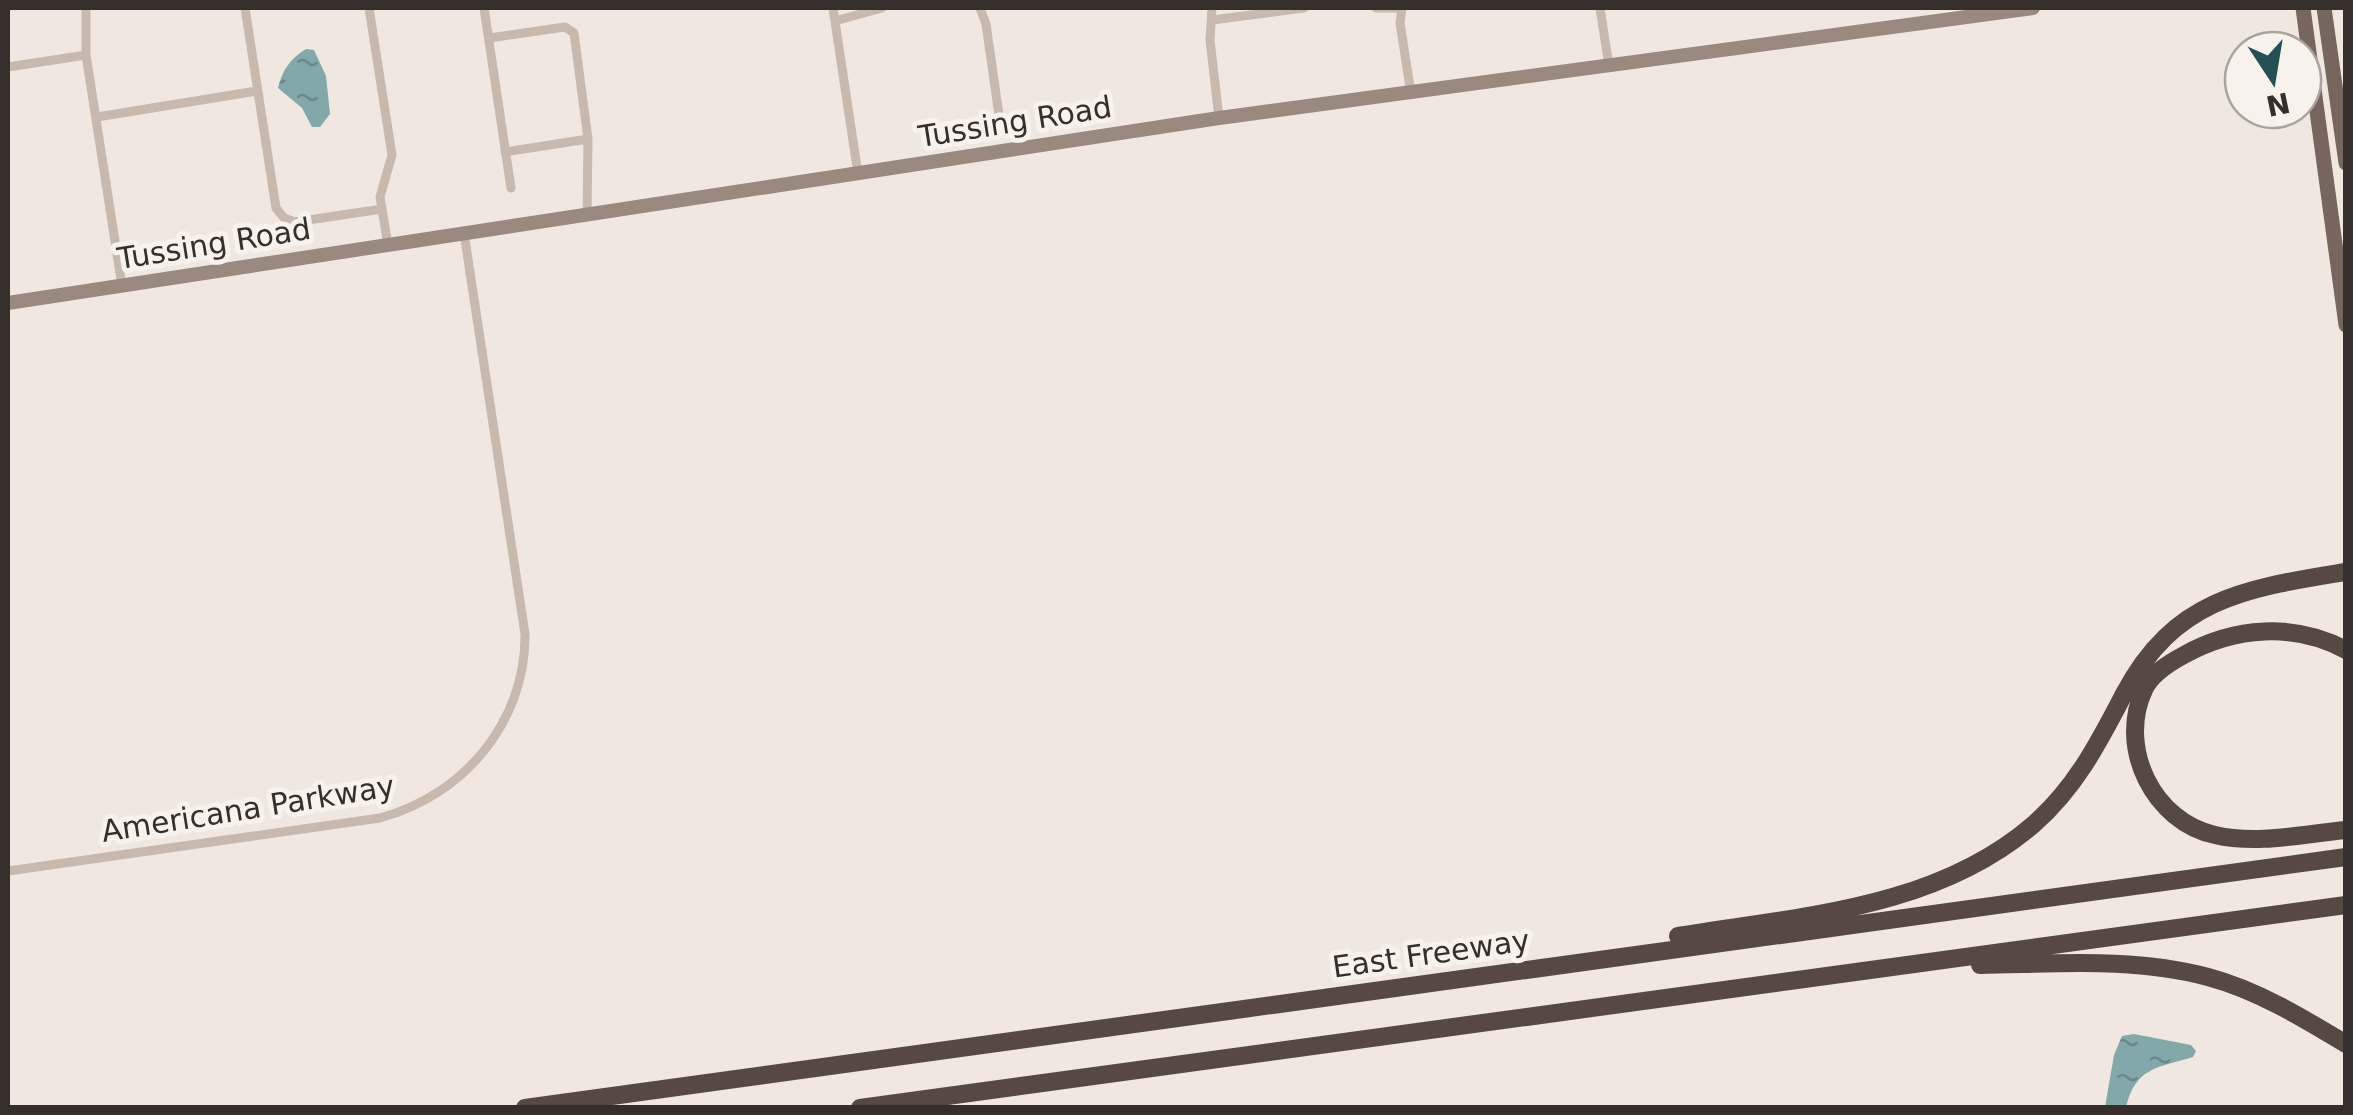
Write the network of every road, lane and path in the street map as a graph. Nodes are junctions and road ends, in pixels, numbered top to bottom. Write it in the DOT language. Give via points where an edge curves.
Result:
graph roads {
  1 [pos="86,8"];
  2 [pos="245,8"];
  3 [pos="368,8"];
  4 [pos="484,8"];
  5 [pos="833,8"];
  6 [pos="882,8"];
  7 [pos="980,8"];
  8 [pos="1212,8"];
  9 [pos="1304,8"];
  10 [pos="1376,8"];
  11 [pos="1399,8"];
  12 [pos="1600,8"];
  13 [pos="2033,8"];
  14 [pos="2303,8"];
  15 [pos="2327,11"];
  16 [pos="1212,20"];
  17 [pos="835,21"];
  18 [pos="488,38"];
  19 [pos="86,55"];
  20 [pos="1608,66"];
  21 [pos="8,67"];
  22 [pos="257,91"];
  23 [pos="1411,94"];
  24 [pos="96,116"];
  25 [pos="1219,118"];
  26 [pos="1000,122"];
  27 [pos="588,139"];
  28 [pos="505,152"];
  29 [pos="2346,163"];
  30 [pos="858,174"];
  31 [pos="511,188"];
  32 [pos="382,210"];
  33 [pos="588,214"];
  34 [pos="464,233"];
  35 [pos="388,245"];
  36 [pos="122,286"];
  37 [pos="8,303"];
  38 [pos="2346,325"];
  39 [pos="2346,572"];
  40 [pos="2346,650"];
  41 [pos="2346,830"];
  42 [pos="2346,856"];
  43 [pos="8,870"];
  44 [pos="2346,904"];
  45 [pos="1909,965"];
  46 [pos="1372,989"];
  47 [pos="2346,1044"];
  48 [pos="525,1108"];
  49 [pos="860,1108"];
  1 -- 19 [label="street"];
  2 -- 22 [label="street"];
  3 -- 32 [label="street" via="392,155"];
  4 -- 18 [label="street"];
  5 -- 17 [label="street"];
  6 -- 17 [label="street"];
  7 -- 26 [label="street"];
  8 -- 16 [label="street"];
  9 -- 16 [label="street"];
  10 -- 11 [label="street"];
  11 -- 23 [label="street"];
  12 -- 20 [label="street"];
  13 -- 20 [label="main road, Tussing Road"];
  14 -- 38 [label="main road"];
  15 -- 29 [label="main road"];
  16 -- 25 [label="street"];
  17 -- 30 [label="street"];
  18 -- 27 [label="street" via="572,30"];
  18 -- 28 [label="street"];
  19 -- 21 [label="street"];
  19 -- 24 [label="street"];
  20 -- 23 [label="main road, Tussing Road"];
  22 -- 24 [label="street"];
  22 -- 32 [label="street" via="276,208 284,218"];
  23 -- 25 [label="main road, Tussing Road"];
  24 -- 36 [label="street"];
  25 -- 30 [label="main road, Tussing Road"];
  27 -- 28 [label="street"];
  27 -- 33 [label="street"];
  28 -- 31 [label="street"];
  30 -- 33 [label="main road, Tussing Road"];
  32 -- 35 [label="street"];
  33 -- 34 [label="main road, Tussing Road"];
  34 -- 35 [label="main road, Tussing Road"];
  34 -- 43 [label="street, Americana Parkway" via="525,634 516,692 488,746 441,792 380,818"];
  35 -- 36 [label="main road, Tussing Road"];
  36 -- 37 [label="main road, Tussing Road"];
  39 -- 46 [label="highway" via="2246,590 2190,616 2145,662 2061,798 2006,845 1937,883 1851,908"];
  40 -- 41 [label="highway" via="2277,631 2210,642 2158,672 2144,688 2135,722 2137,751 2158,800 2174,818 2213,835 2258,839"];
  42 -- 46 [label="highway, East Freeway"];
  44 -- 45 [label="highway"];
  45 -- 47 [label="highway" via="2167,968 2252,994"];
  45 -- 49 [label="highway"];
  46 -- 48 [label="highway, East Freeway"];
}
